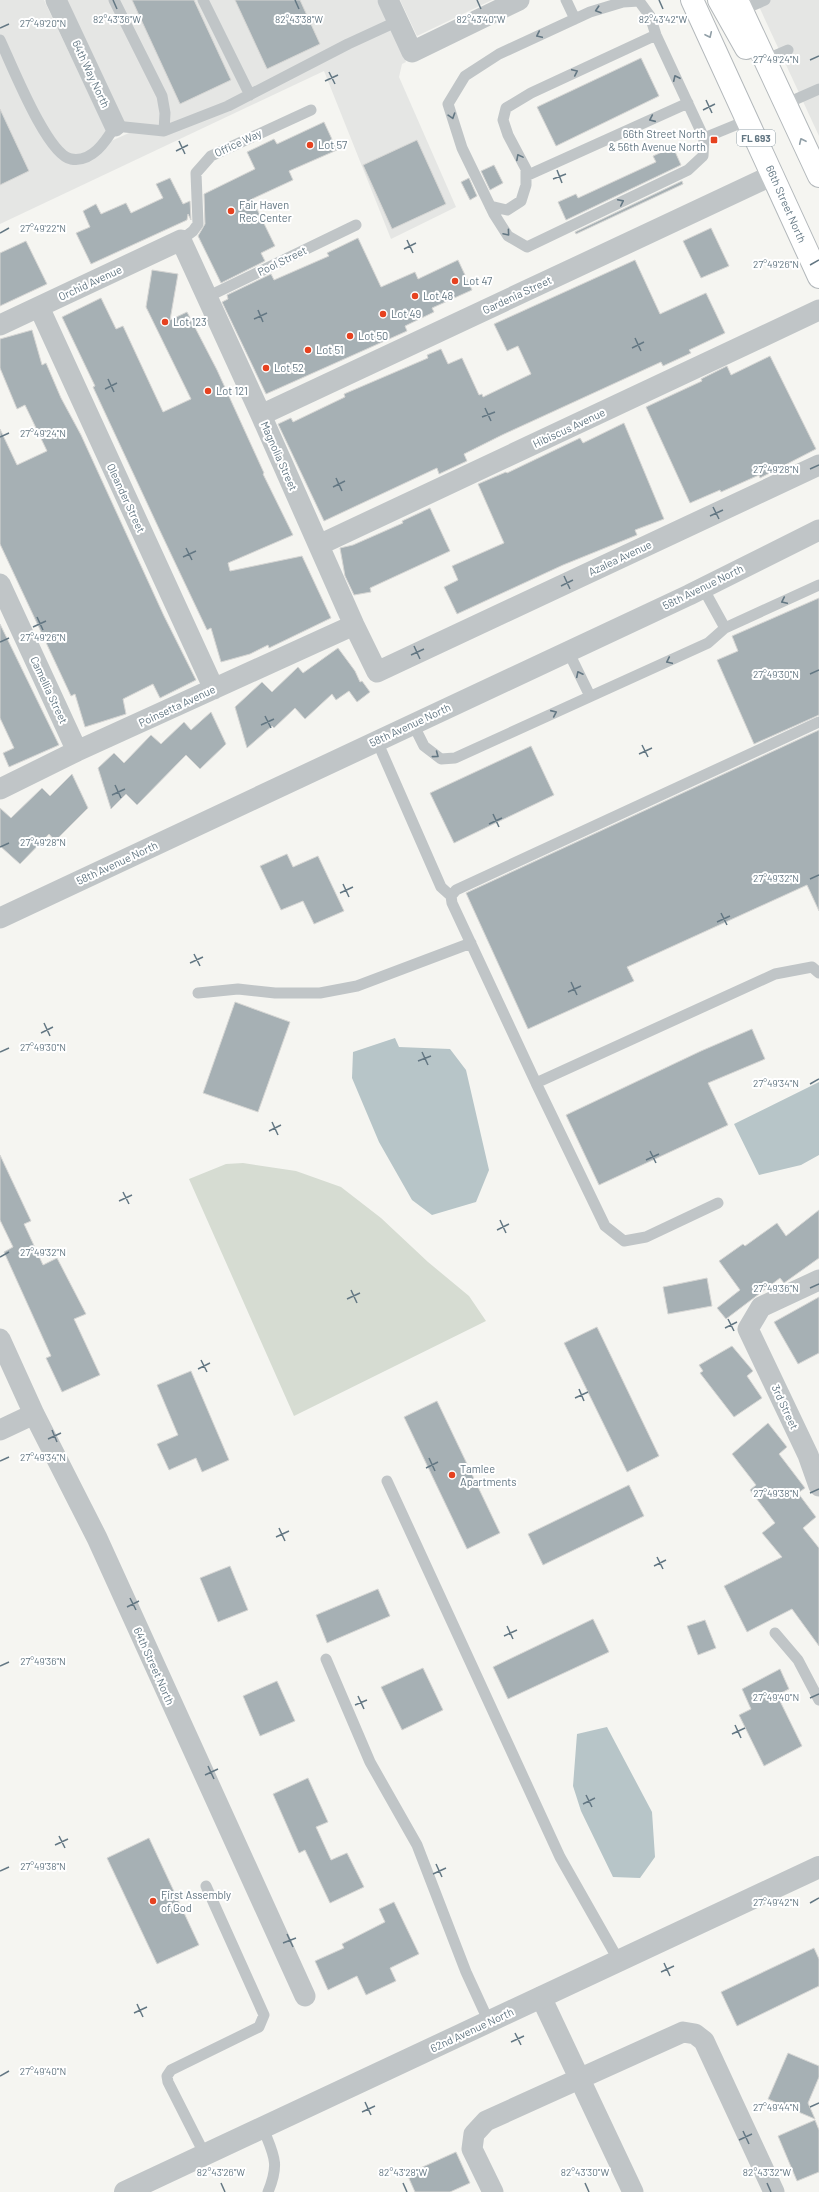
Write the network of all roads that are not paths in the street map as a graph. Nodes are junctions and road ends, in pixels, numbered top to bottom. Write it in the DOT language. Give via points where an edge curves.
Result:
graph roads {
  1 [pos="56,0"];
  2 [pos="114,0"];
  3 [pos="203,0"];
  4 [pos="388,0"];
  5 [pos="519,0"];
  6 [pos="566,0"];
  7 [pos="692,0"];
  8 [pos="719,0"];
  9 [pos="765,0"];
  10 [pos="740,5"];
  11 [pos="575,19"];
  12 [pos="398,21"];
  13 [pos="656,35"];
  14 [pos="0,40"];
  15 [pos="788,50"];
  16 [pos="765,60"];
  17 [pos="819,89"];
  18 [pos="250,95"];
  19 [pos="688,103"];
  20 [pos="311,110"];
  21 [pos="789,112"];
  22 [pos="748,120"];
  23 [pos="115,126"];
  24 [pos="164,131"];
  25 [pos="704,138"];
  26 [pos="773,175"];
  27 [pos="526,176"];
  28 [pos="819,176"];
  29 [pos="490,206"];
  30 [pos="356,225"];
  31 [pos="181,240"];
  32 [pos="819,277"];
  33 [pos="207,297"];
  34 [pos="39,307"];
  35 [pos="819,310"];
  36 [pos="0,325"];
  37 [pos="261,415"];
  38 [pos="819,465"];
  39 [pos="819,530"];
  40 [pos="319,545"];
  41 [pos="0,584"];
  42 [pos="819,585"];
  43 [pos="704,588"];
  44 [pos="354,625"];
  45 [pos="725,628"];
  46 [pos="568,651"];
  47 [pos="377,672"];
  48 [pos="214,689"];
  49 [pos="590,696"];
  50 [pos="819,722"];
  51 [pos="414,724"];
  52 [pos="377,741"];
  53 [pos="77,751"];
  54 [pos="0,789"];
  55 [pos="452,896"];
  56 [pos="0,918"];
  57 [pos="471,943"];
  58 [pos="819,973"];
  59 [pos="198,993"];
  60 [pos="536,1083"];
  61 [pos="718,1204"];
  62 [pos="819,1280"];
  63 [pos="0,1339"];
  64 [pos="34,1414"];
  65 [pos="0,1430"];
  66 [pos="813,1453"];
  67 [pos="387,1481"];
  68 [pos="819,1486"];
  69 [pos="775,1633"];
  70 [pos="326,1659"];
  71 [pos="819,1700"];
  72 [pos="819,1867"];
  73 [pos="206,1886"];
  74 [pos="619,1961"];
  75 [pos="305,1996"];
  76 [pos="541,1997"];
  77 [pos="489,2022"];
  78 [pos="579,2078"];
  79 [pos="263,2128"];
  80 [pos="205,2155"];
  81 [pos="126,2192"];
  82 [pos="268,2192"];
  83 [pos="493,2192"];
  84 [pos="633,2192"];
  85 [pos="774,2192"];
  1 -- 23 [label="street, 64th Way North"];
  2 -- 24 [label="lane" via="162,96 165,113"];
  3 -- 18 [label="lane"];
  4 -- 12 [label="street"];
  5 -- 12 [label="street" via="412,52"];
  6 -- 11 [label="lane"];
  7 -- 22 [label="main road, 66th Street North / FL 693, one-way"];
  8 -- 21 [label="main road" via="774,99"];
  9 -- 10 [label="lane"];
  10 -- 16 [label="main road"];
  13 -- 11 [label="lane, one-way" via="650,16 639,1 623,2"];
  11 -- 29 [label="lane, one-way" via="499,54 465,76 448,104 462,148"];
  12 -- 18 [label="lane"];
  19 -- 13 [label="lane, one-way"];
  27 -- 13 [label="lane, one-way" via="526,169 503,120 506,108 531,93"];
  14 -- 23 [label="lane" via="38,123 58,152 70,159 84,158 98,150"];
  15 -- 16 [label="lane"];
  16 -- 21 [label="main road"];
  17 -- 21 [label="lane"];
  18 -- 24 [label="lane"];
  19 -- 25 [label="lane"];
  19 -- 27 [label="lane, one-way"];
  20 -- 31 [label="lane, Office Way" via="210,156 196,173 198,224"];
  28 -- 21 [label="main road, one-way"];
  22 -- 25 [label="lane"];
  22 -- 26 [label="main road, 66th Street North / FL 693"];
  23 -- 24 [label="lane"];
  29 -- 25 [label="lane, one-way" via="508,236 527,247 688,170 703,156"];
  26 -- 32 [label="main road, 66th Street North / FL 693"];
  26 -- 37 [label="street, Gardenia Street"];
  27 -- 29 [label="lane" via="521,200 507,210"];
  30 -- 33 [label="lane, Pool Street"];
  31 -- 33 [label="street, Magnolia Street"];
  31 -- 34 [label="street, Orchid Avenue"];
  33 -- 37 [label="street, Magnolia Street"];
  34 -- 36 [label="street, Orchid Avenue"];
  34 -- 48 [label="street, Oleander Street"];
  35 -- 40 [label="street, Hibiscus Avenue"];
  37 -- 40 [label="street, Magnolia Street"];
  38 -- 47 [label="street, Azalea Avenue"];
  39 -- 43 [label="street, 58th Avenue North"];
  40 -- 44 [label="street, Magnolia Street"];
  41 -- 53 [label="street, Camellia Street"];
  42 -- 45 [label="lane, one-way"];
  43 -- 45 [label="lane"];
  43 -- 46 [label="street, 58th Avenue North"];
  44 -- 47 [label="street, Magnolia Street"];
  44 -- 48 [label="street, Poinsetta Avenue"];
  45 -- 49 [label="lane, one-way" via="708,643"];
  49 -- 46 [label="lane, one-way"];
  46 -- 51 [label="street, 58th Avenue North"];
  48 -- 53 [label="street, Poinsetta Avenue"];
  51 -- 49 [label="lane, one-way" via="424,746 441,759 455,758"];
  50 -- 55 [label="lane" via="456,890"];
  51 -- 52 [label="street, 58th Avenue North"];
  52 -- 55 [label="lane" via="441,887"];
  52 -- 56 [label="street, 58th Avenue North"];
  53 -- 54 [label="street, Poinsetta Avenue"];
  55 -- 57 [label="lane" via="452,903"];
  57 -- 59 [label="lane" via="357,986 320,993 275,993 238,989"];
  57 -- 60 [label="lane"];
  58 -- 60 [label="lane" via="812,967 775,974"];
  60 -- 61 [label="lane" via="605,1226 624,1241 646,1237"];
  62 -- 66 [label="street, 3rd Street" via="761,1308 748,1329"];
  63 -- 64 [label="street, 64th Street North"];
  64 -- 65 [label="street"];
  64 -- 75 [label="street, 64th Street North" via="97,1538"];
  66 -- 68 [label="street, 3rd Street"];
  67 -- 74 [label="lane" via="560,1857"];
  69 -- 71 [label="lane" via="798,1660"];
  70 -- 77 [label="lane" via="370,1762 417,1845 466,1972"];
  72 -- 74 [label="street, 62nd Avenue North"];
  73 -- 80 [label="lane" via="264,2015 258,2027 171,2070 167,2076"];
  74 -- 76 [label="street, 62nd Avenue North"];
  76 -- 77 [label="street, 62nd Avenue North"];
  76 -- 78 [label="street"];
  77 -- 79 [label="street, 62nd Avenue North"];
  78 -- 83 [label="street" via="486,2121 474,2134 472,2149"];
  78 -- 84 [label="street"];
  78 -- 85 [label="street" via="683,2032 695,2034 704,2041"];
  79 -- 80 [label="street, 62nd Avenue North"];
  79 -- 82 [label="lane" via="274,2158 275,2174"];
  80 -- 81 [label="street, 62nd Avenue North"];
}
